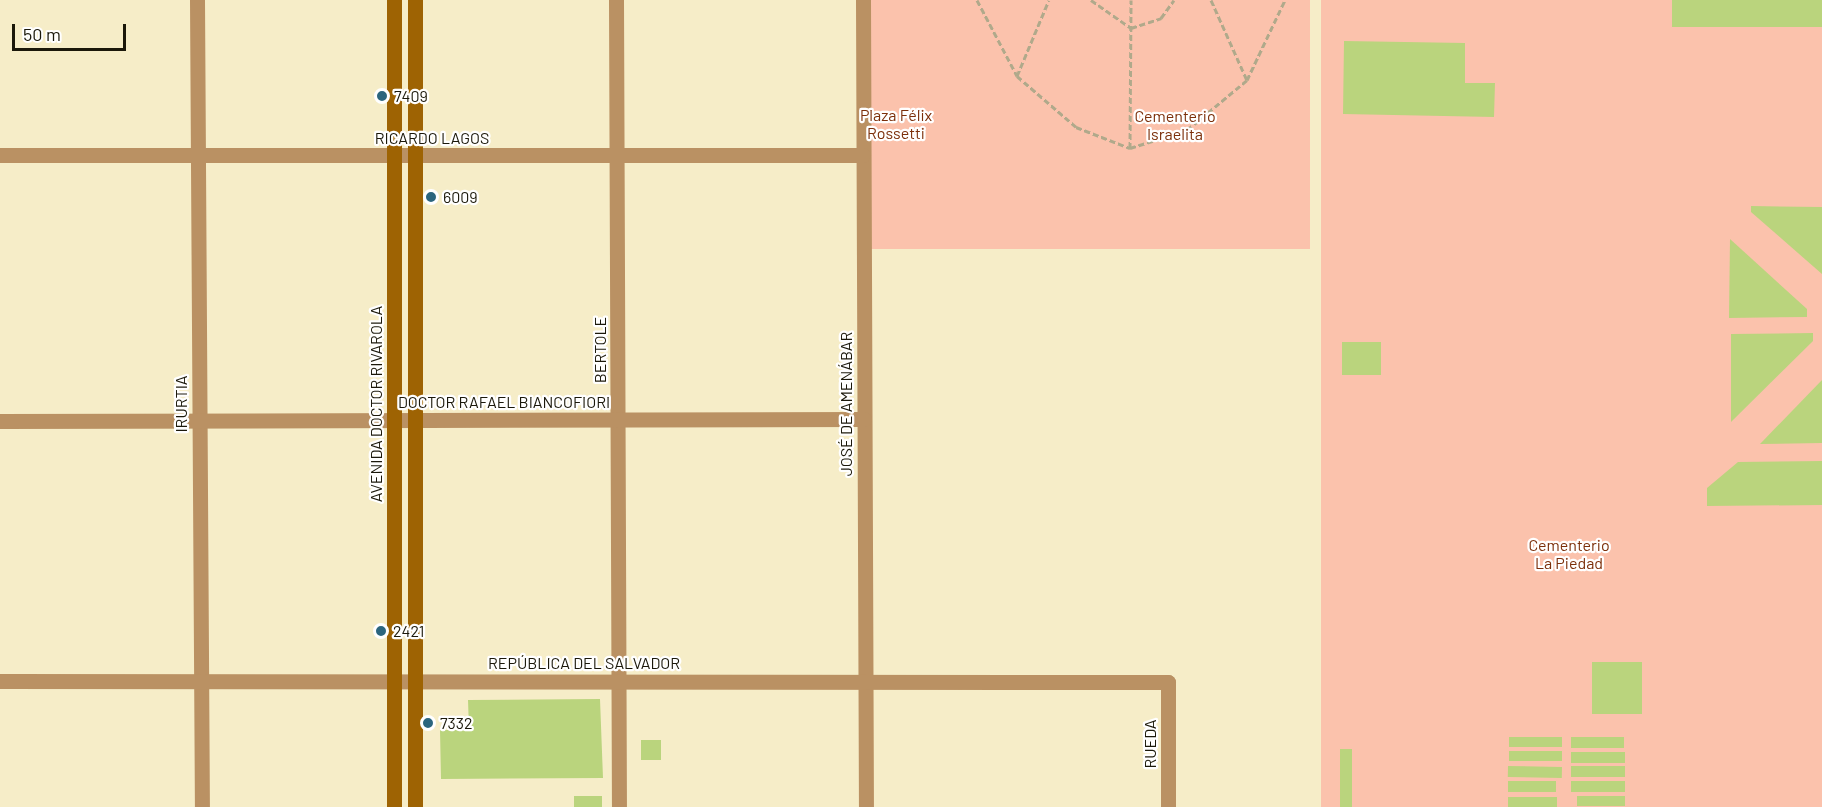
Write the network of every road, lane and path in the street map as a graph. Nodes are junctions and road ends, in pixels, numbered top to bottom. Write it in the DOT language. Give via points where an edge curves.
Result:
graph roads {
  1 [pos="197,0"];
  2 [pos="394,0"];
  3 [pos="415,0"];
  4 [pos="616,0"];
  5 [pos="863,0"];
  6 [pos="977,0"];
  7 [pos="1049,0"];
  8 [pos="1091,0"];
  9 [pos="1131,0"];
  10 [pos="1174,0"];
  11 [pos="1210,0"];
  12 [pos="1285,0"];
  13 [pos="1131,28"];
  14 [pos="1017,76"];
  15 [pos="1247,80"];
  16 [pos="1130,148"];
  17 [pos="0,155"];
  18 [pos="394,155"];
  19 [pos="415,155"];
  20 [pos="863,155"];
  21 [pos="198,156"];
  22 [pos="617,156"];
  23 [pos="618,419"];
  24 [pos="864,419"];
  25 [pos="199,420"];
  26 [pos="394,420"];
  27 [pos="415,420"];
  28 [pos="0,421"];
  29 [pos="0,681"];
  30 [pos="201,681"];
  31 [pos="394,681"];
  32 [pos="415,681"];
  33 [pos="619,681"];
  34 [pos="865,682"];
  35 [pos="1168,682"];
  36 [pos="202,807"];
  37 [pos="394,807"];
  38 [pos="415,807"];
  39 [pos="619,807"];
  40 [pos="866,807"];
  41 [pos="1168,807"];
  1 -- 21 [label="street, IRURTIA"];
  2 -- 18 [label="main road, AVENIDA DOCTOR RIVAROLA"];
  3 -- 19 [label="main road"];
  4 -- 22 [label="street, BERTOLE"];
  5 -- 20 [label="street, JOSÉ DE AMENÁBAR"];
  6 -- 14 [label="path"];
  7 -- 14 [label="path"];
  8 -- 13 [label="path"];
  9 -- 13 [label="path"];
  10 -- 13 [label="path" via="1161,18"];
  11 -- 15 [label="path"];
  12 -- 15 [label="path"];
  13 -- 16 [label="path"];
  14 -- 16 [label="path" via="1076,127"];
  15 -- 16 [label="path" via="1187,130"];
  17 -- 21 [label="street, RICARDO LAGOS"];
  18 -- 19 [label="street, RICARDO LAGOS"];
  18 -- 21 [label="street, RICARDO LAGOS"];
  18 -- 26 [label="main road, AVENIDA DOCTOR RIVAROLA"];
  19 -- 22 [label="street, RICARDO LAGOS"];
  19 -- 27 [label="main road"];
  20 -- 22 [label="street, RICARDO LAGOS"];
  20 -- 24 [label="street, JOSÉ DE AMENÁBAR"];
  21 -- 25 [label="street, IRURTIA"];
  22 -- 23 [label="street, BERTOLE"];
  23 -- 24 [label="street, DOCTOR RAFAEL BIANCOFIORI"];
  23 -- 27 [label="street, DOCTOR RAFAEL BIANCOFIORI"];
  23 -- 33 [label="street, BERTOLE"];
  24 -- 34 [label="street, JOSÉ DE AMENÁBAR"];
  25 -- 26 [label="street, DOCTOR RAFAEL BIANCOFIORI"];
  25 -- 28 [label="street, DOCTOR RAFAEL BIANCOFIORI"];
  25 -- 30 [label="street, IRURTIA"];
  26 -- 27 [label="street, DOCTOR RAFAEL BIANCOFIORI"];
  26 -- 31 [label="main road, AVENIDA DOCTOR RIVAROLA"];
  27 -- 32 [label="main road"];
  29 -- 30 [label="street, REPÚBLICA DEL SALVADOR"];
  30 -- 31 [label="street, REPÚBLICA DEL SALVADOR"];
  30 -- 36 [label="street, IRURTIA"];
  31 -- 32 [label="street, REPÚBLICA DEL SALVADOR"];
  31 -- 37 [label="main road, AVENIDA DOCTOR RIVAROLA"];
  32 -- 33 [label="street, REPÚBLICA DEL SALVADOR"];
  32 -- 38 [label="main road"];
  33 -- 34 [label="street, REPÚBLICA DEL SALVADOR"];
  33 -- 39 [label="street, BERTOLE"];
  34 -- 35 [label="street, REPÚBLICA DEL SALVADOR"];
  34 -- 40 [label="street, JOSÉ DE AMENÁBAR"];
  35 -- 41 [label="street, RUEDA"];
}
